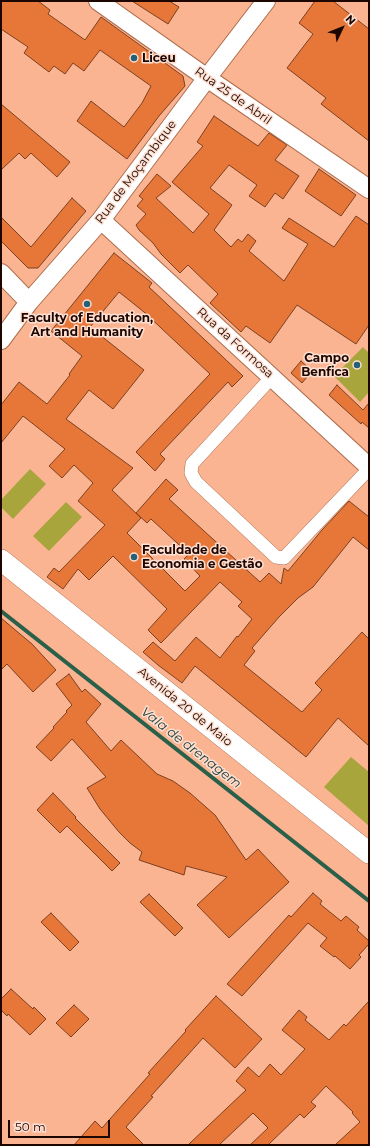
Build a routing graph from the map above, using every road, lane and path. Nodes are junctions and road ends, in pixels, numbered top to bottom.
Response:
1 (98, 1) edge
2 (266, 1) edge
3 (207, 78) junction
4 (369, 189) edge
5 (101, 220) junction
6 (1, 273) edge
7 (29, 302) junction
8 (1, 340) edge
9 (272, 377) junction
10 (369, 468) edge
11 (1, 560) edge
12 (369, 853) edge

1 - 3 street, Rua 25 de Abril
2 - 3 street, Rua de Moçambique
3 - 4 street, Rua 25 de Abril
3 - 5 street, Rua de Moçambique
5 - 7 street, Rua de Moçambique
5 - 9 street, Rua da Formosa
6 - 7 street
7 - 8 street, Rua de Moçambique
9 - 10 street, Rua da Formosa
9 - 10 street
11 - 12 main road, Avenida 20 de Maio

